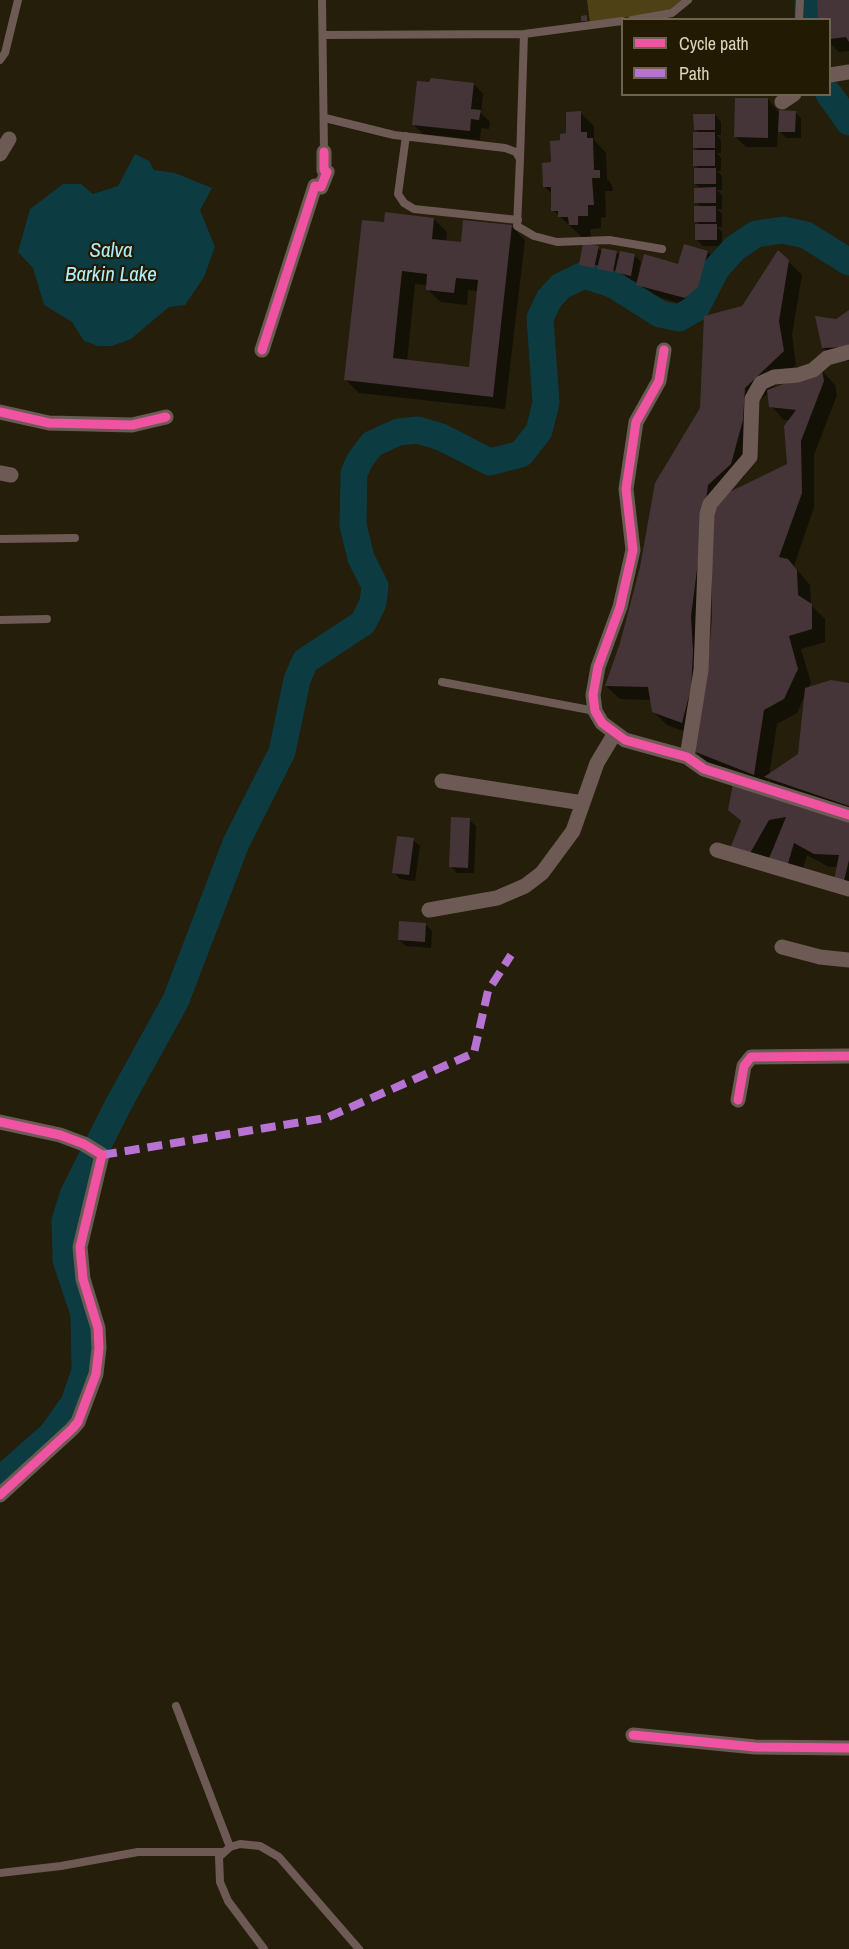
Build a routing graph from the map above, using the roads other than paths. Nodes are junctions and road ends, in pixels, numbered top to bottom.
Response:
1 (18, 0) edge
2 (322, 0) edge
3 (688, 0) edge
4 (800, 0) edge
5 (643, 18) edge
6 (799, 18) edge
7 (621, 21) edge
8 (524, 34) junction
9 (323, 35) junction
10 (0, 60) edge
11 (849, 72) edge
12 (831, 74) edge
13 (325, 118) junction
14 (406, 136) junction
15 (9, 139) dead end
16 (324, 152) joint
17 (0, 154) edge
18 (520, 159) junction
19 (518, 220) junction
20 (662, 249) dead end
21 (262, 350) dead end
22 (664, 350) dead end
23 (849, 352) edge
24 (0, 412) edge
25 (166, 417) dead end
26 (75, 538) dead end
27 (0, 539) edge
28 (47, 619) dead end
29 (0, 620) edge
30 (442, 682) dead end
31 (595, 711) junction
32 (615, 732) junction
33 (687, 757) junction
34 (442, 781) dead end
35 (583, 803) junction
36 (849, 815) edge
37 (717, 850) dead end
38 (848, 887) edge
39 (429, 910) dead end
40 (782, 947) dead end
41 (849, 960) edge
42 (849, 1056) edge
43 (738, 1100) dead end
44 (0, 1122) edge
45 (0, 1495) edge
46 (176, 1706) dead end
47 (633, 1735) dead end
48 (849, 1748) edge
49 (226, 1850) junction
50 (0, 1873) edge
51 (264, 1949) edge
52 (359, 1949) edge

1 - 10 lane
2 - 9 lane
3 - 5 lane
4 - 6 lane
7 - 8 lane
8 - 9 lane
8 - 18 lane
9 - 13 lane
11 - 12 street
13 - 14 lane
13 - 16 lane
14 - 18 lane
14 - 19 lane
15 - 17 street
16 - 21 street
18 - 19 lane
19 - 20 lane
22 - 31 street
23 - 33 street
24 - 25 street
26 - 27 lane
28 - 29 lane
30 - 31 lane
31 - 32 street
32 - 33 street
32 - 35 street
33 - 36 street
34 - 35 street
35 - 39 street
37 - 38 street
40 - 41 street
42 - 43 street
44 - 45 street
46 - 49 lane
47 - 48 street
49 - 50 lane
49 - 51 lane
49 - 52 lane

